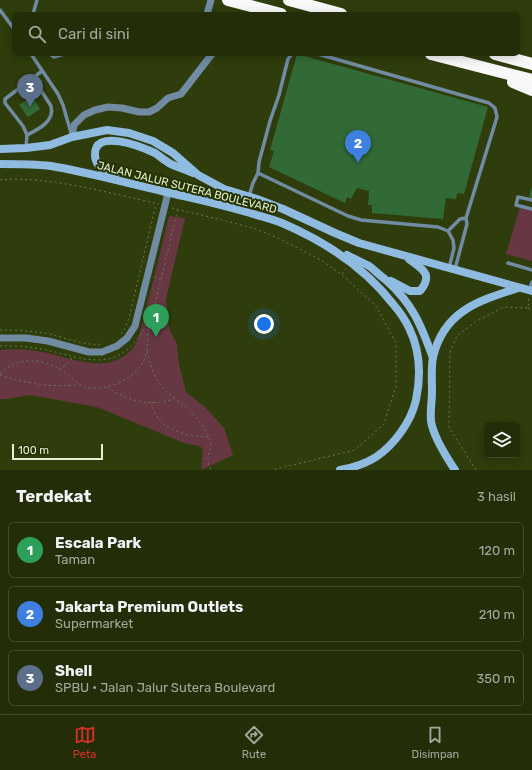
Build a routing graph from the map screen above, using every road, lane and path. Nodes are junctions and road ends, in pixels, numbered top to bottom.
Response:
1 (37, 0) edge
2 (211, 0) edge
3 (228, 0) edge
4 (289, 0) edge
5 (0, 10) edge
6 (34, 12) edge
7 (208, 12) edge
8 (273, 12) edge
9 (334, 12) edge
10 (12, 26) edge
11 (520, 54) edge
12 (32, 56) edge
13 (210, 56) edge
14 (290, 56) edge
15 (325, 56) edge
16 (438, 56) edge
17 (502, 56) edge
18 (532, 56) edge
19 (532, 64) edge
20 (476, 66) junction
21 (42, 71) junction
22 (33, 78) junction
23 (532, 80) edge
24 (532, 90) edge
25 (27, 135) junction
26 (72, 137) junction
27 (26, 148) junction
28 (0, 149) edge
29 (0, 164) edge
30 (258, 173) junction
31 (198, 175) junction
32 (0, 180) edge
33 (120, 181) junction
34 (168, 193) junction
35 (248, 197) junction
36 (532, 200) edge
37 (156, 204) junction
38 (165, 206) junction
39 (178, 209) junction
40 (532, 209) edge
41 (466, 218) junction
42 (448, 231) junction
43 (327, 246) junction
44 (391, 252) junction
45 (508, 263) dead end
46 (370, 267) junction
47 (452, 269) junction
48 (532, 270) edge
49 (519, 288) junction
50 (531, 288) edge
51 (528, 308) junction
52 (532, 309) edge
53 (153, 312) junction
54 (0, 330) edge
55 (118, 337) dead end
56 (0, 338) edge
57 (107, 343) dead end
58 (0, 346) edge
59 (147, 350) junction
60 (72, 356) junction
61 (433, 358) junction
62 (59, 369) junction
63 (0, 375) edge
64 (79, 384) junction
65 (107, 387) junction
66 (174, 399) junction
67 (152, 402) junction
68 (209, 437) junction
69 (210, 470) edge
70 (272, 470) edge
71 (340, 470) edge
72 (455, 470) edge
73 (476, 470) edge

1 - 6 lane
2 - 7 street
3 - 8 highway
4 - 9 highway
5 - 10 lane
11 - 18 highway
12 - 21 lane
13 - 26 street
14 - 30 lane
15 - 41 lane
16 - 20 highway
17 - 19 highway
20 - 23 highway
20 - 24 highway
21 - 22 lane
21 - 26 lane
22 - 25 lane
22 - 25 lane
25 - 27 lane
26 - 27 main road, JALAN JALUR SUTERA BOULEVARD
26 - 31 main road, JALAN JALUR SUTERA BOULEVARD
27 - 28 main road, JALAN JALUR SUTERA BOULEVARD
29 - 33 main road, JALAN JALUR SUTERA BOULEVARD
30 - 35 lane
30 - 42 lane
31 - 33 main road
31 - 35 main road, JALAN JALUR SUTERA BOULEVARD
32 - 37 path
33 - 34 main road, JALAN JALUR SUTERA BOULEVARD
34 - 38 street
34 - 43 main road, JALAN JALUR SUTERA BOULEVARD
35 - 44 main road, JALAN JALUR SUTERA BOULEVARD
36 - 40 lane
37 - 38 path
37 - 55 path
38 - 39 path
38 - 56 street
39 - 53 path
39 - 70 path
41 - 42 lane
41 - 47 lane
42 - 47 lane
43 - 46 main road
43 - 71 main road, JALAN JALUR SUTERA BOULEVARD
44 - 46 main road
44 - 47 main road, JALAN JALUR SUTERA BOULEVARD
45 - 48 lane
46 - 61 main road
47 - 49 main road, JALAN JALUR SUTERA BOULEVARD
49 - 50 main road, JALAN JALUR SUTERA BOULEVARD
49 - 61 main road
50 - 51 path
51 - 52 path
51 - 73 path
53 - 59 path
53 - 60 path
54 - 57 path
58 - 60 path
59 - 65 path
59 - 66 path
60 - 62 path
61 - 72 main road
62 - 63 path
62 - 64 path
63 - 64 path
64 - 65 path
65 - 67 path
66 - 67 path
66 - 68 path
67 - 68 path
68 - 69 path

